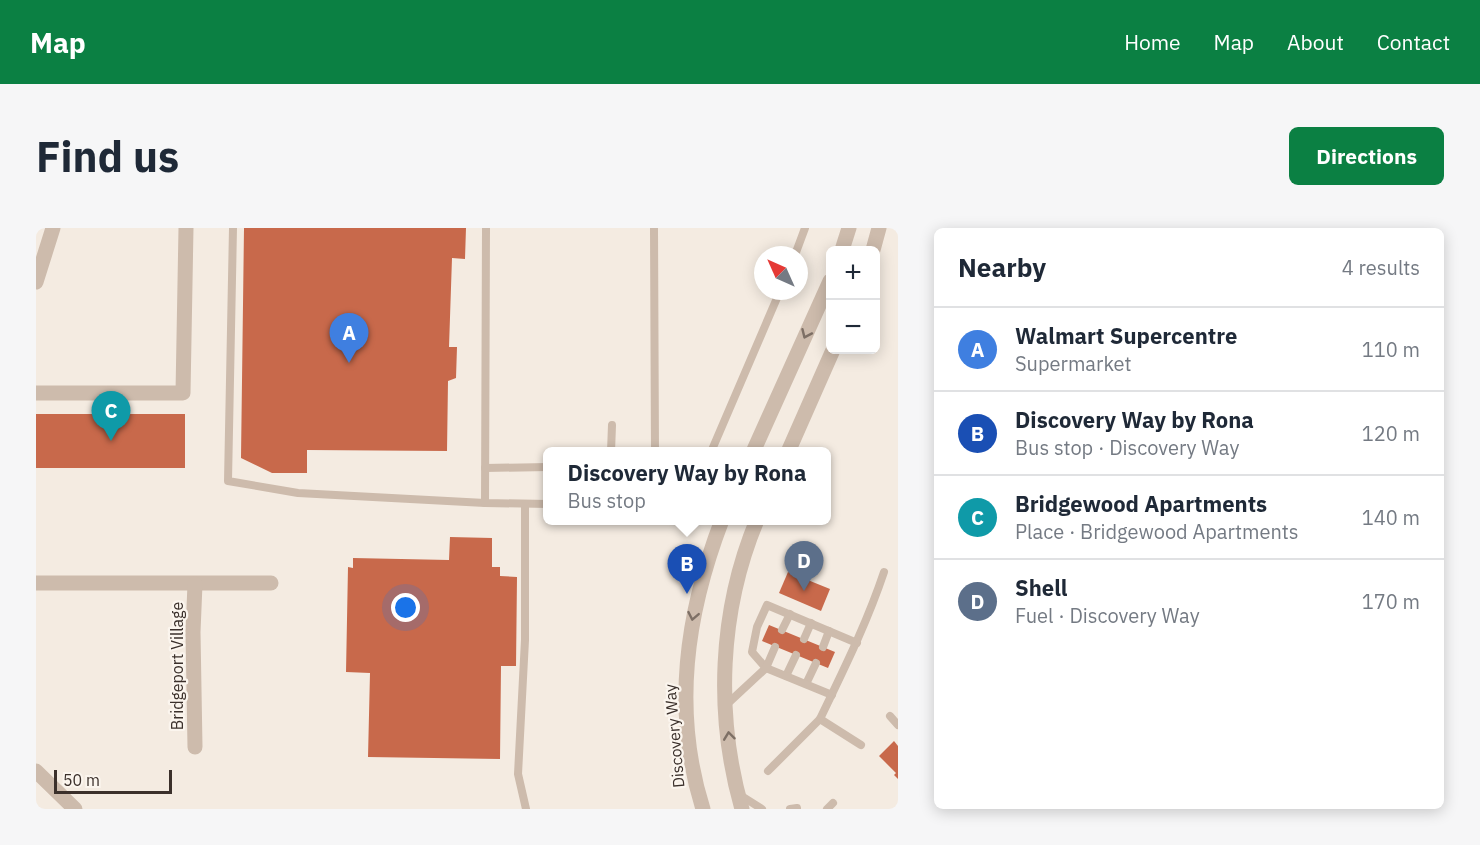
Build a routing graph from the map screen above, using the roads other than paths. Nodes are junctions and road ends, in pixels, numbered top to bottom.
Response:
1 (53, 228) edge
2 (186, 228) edge
3 (233, 228) edge
4 (486, 228) edge
5 (654, 228) edge
6 (805, 228) edge
7 (849, 228) edge
8 (879, 228) edge
9 (798, 246) edge
10 (843, 246) edge
11 (874, 246) edge
12 (36, 282) edge
13 (826, 292) edge
14 (776, 300) edge
15 (831, 354) edge
16 (36, 393) edge
17 (612, 425) dead end
18 (611, 447) edge
19 (655, 447) edge
20 (713, 447) edge
21 (755, 447) edge
22 (790, 447) edge
23 (485, 468) junction
24 (543, 468) edge
25 (485, 503) junction
26 (525, 504) junction
27 (543, 504) edge
28 (720, 525) edge
29 (756, 525) edge
30 (884, 572) dead end
31 (271, 583) dead end
32 (36, 584) edge
33 (195, 584) junction
34 (790, 614) junction
35 (811, 623) junction
36 (782, 630) dead end
37 (829, 631) junction
38 (804, 639) dead end
39 (857, 643) junction
40 (775, 646) dead end
41 (823, 647) dead end
42 (796, 655) dead end
43 (816, 663) dead end
44 (766, 668) junction
45 (786, 676) junction
46 (806, 684) junction
47 (832, 695) junction
48 (725, 706) junction
49 (890, 716) dead end
50 (820, 719) junction
51 (898, 725) edge
52 (861, 745) dead end
53 (195, 747) dead end
54 (36, 771) edge
55 (768, 771) dead end
56 (738, 794) junction
57 (75, 809) edge
58 (526, 809) edge
59 (703, 809) edge
60 (742, 809) edge
61 (762, 809) edge
62 (790, 809) edge
63 (796, 809) edge

1 - 12 street
2 - 16 street
3 - 25 lane
4 - 23 lane
5 - 19 lane
6 - 9 lane
7 - 10 street
8 - 11 street
13 -> 21 street
14 - 20 lane
15 - 22 street
17 - 18 lane
23 - 24 lane
23 - 25 lane
25 - 26 lane
26 - 27 lane
26 - 58 lane
28 -> 59 street, Discovery Way
29 - 48 street
30 - 39 lane
31 - 33 street, Bridgeport Village
32 - 33 street, Bridgeport Village
33 - 53 street, Bridgeport Village
34 - 35 lane
34 - 36 lane
34 - 44 lane
35 - 37 lane
35 - 38 lane
37 - 39 lane
37 - 41 lane
39 - 47 lane
40 - 44 lane
42 - 45 lane
43 - 46 lane
44 - 45 lane
44 - 48 lane
45 - 46 lane
46 - 47 lane
47 - 50 lane
56 -> 48 street
49 - 51 lane
50 - 52 lane
50 - 55 lane
54 - 57 street
56 - 60 street
56 - 61 lane
62 - 63 lane

